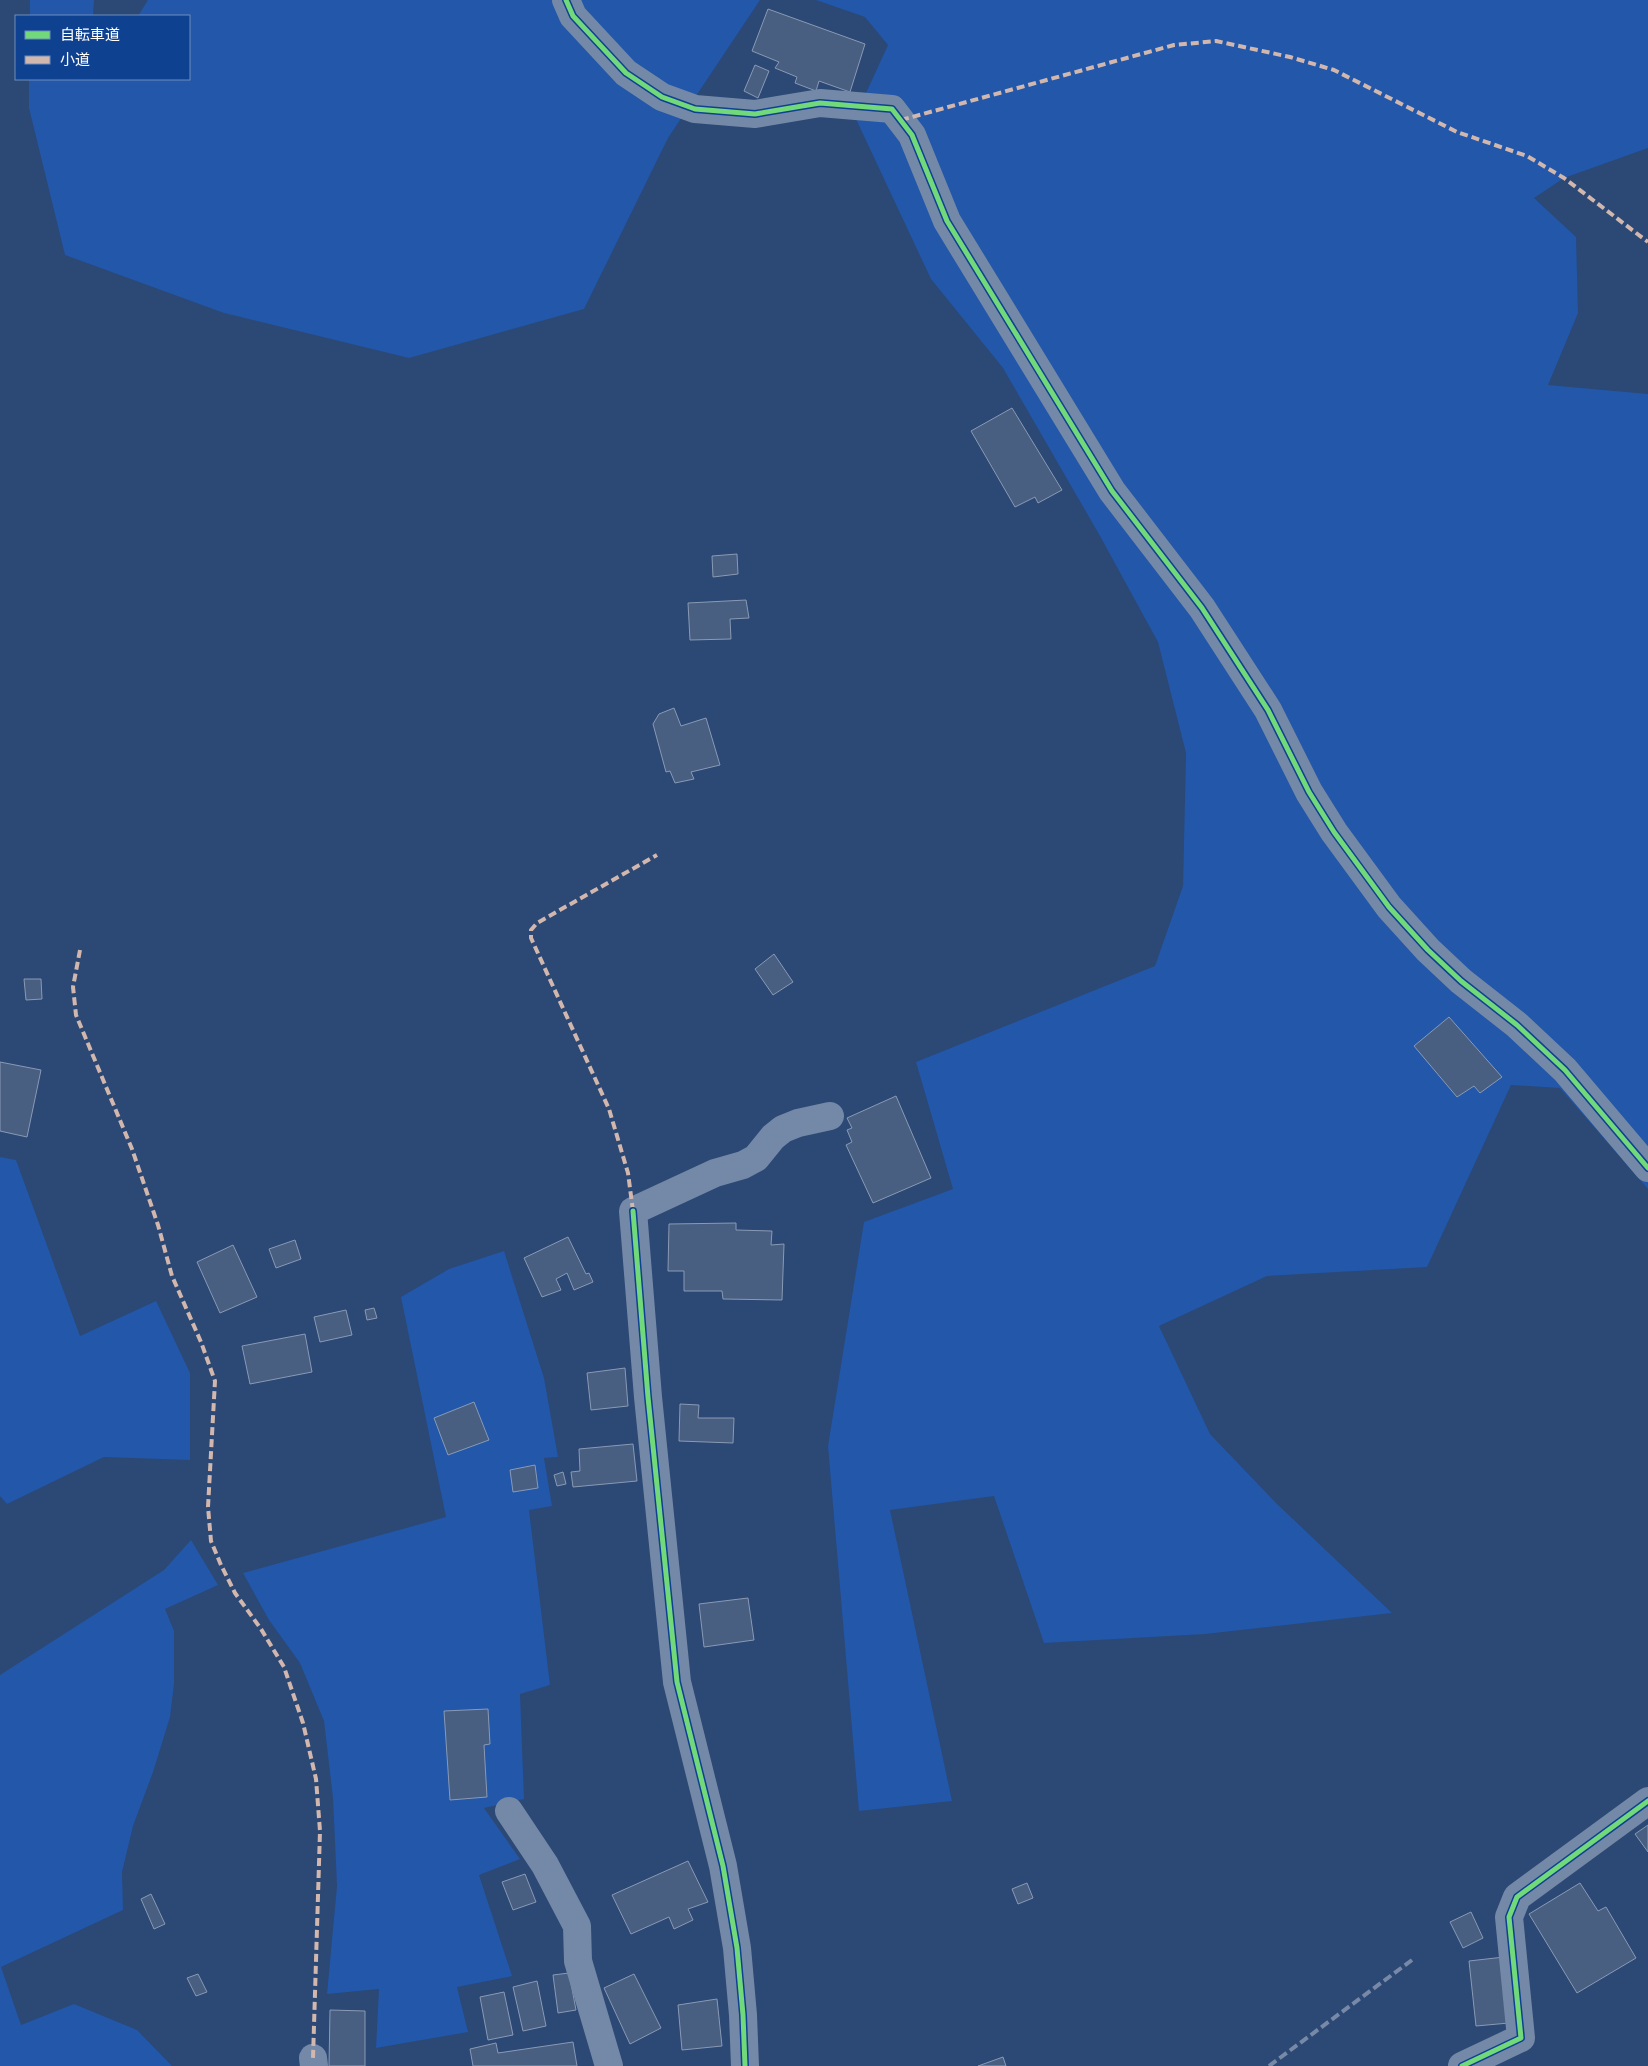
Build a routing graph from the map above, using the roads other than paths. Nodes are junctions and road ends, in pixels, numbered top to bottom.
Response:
1 (566, 0) edge
2 (830, 1116) dead end
3 (1648, 1168) edge
4 (1648, 1801) edge
5 (509, 1811) dead end
6 (609, 2066) edge
7 (745, 2066) edge
8 (1462, 2066) edge

1 - 3 street
2 - 7 street
4 - 8 street
5 - 6 street

